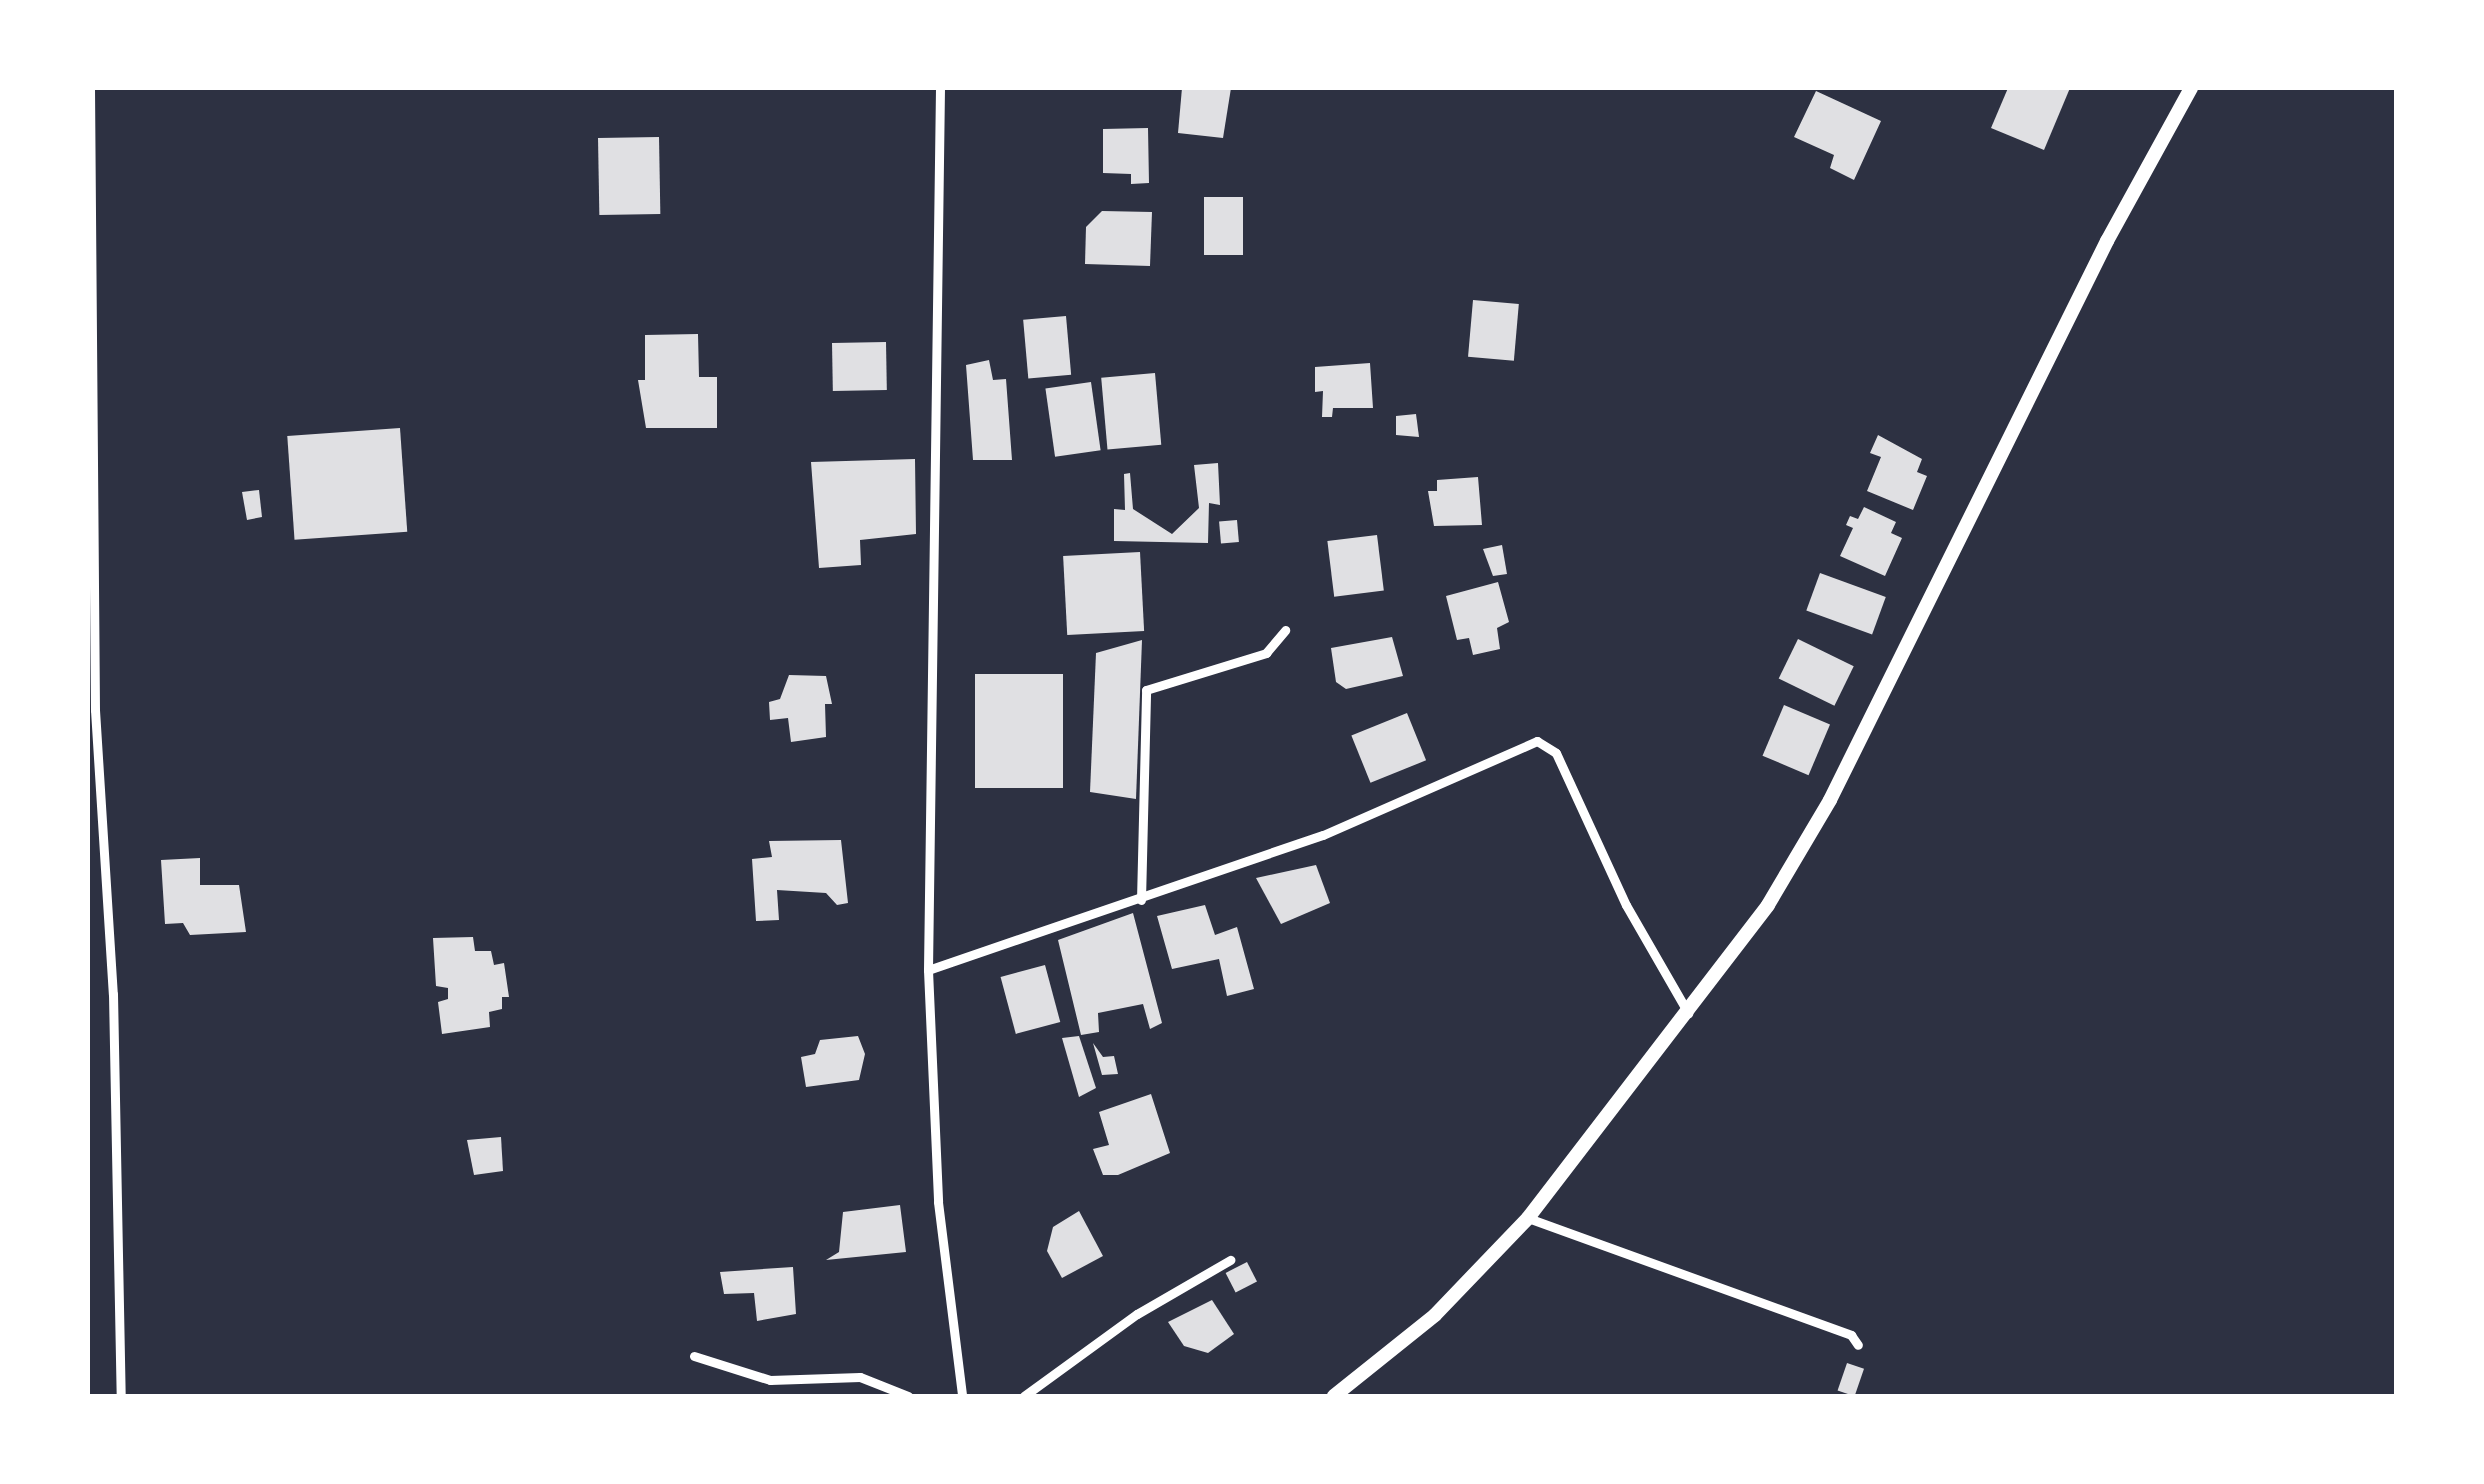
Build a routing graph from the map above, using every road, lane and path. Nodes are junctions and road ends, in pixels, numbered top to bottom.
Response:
1 (90, 88) edge
2 (940, 88) edge
3 (2191, 88) edge
4 (90, 229) edge
5 (92, 409) edge
6 (1285, 630) dead end
7 (1141, 900) junction
8 (928, 970) junction
9 (1689, 1016) junction
10 (1528, 1218) junction
11 (1230, 1260) dead end
12 (1858, 1346) dead end
13 (694, 1356) dead end
14 (121, 1396) edge
15 (908, 1396) edge
16 (962, 1396) edge
17 (1024, 1396) edge
18 (1334, 1396) edge

1 - 4 street
2 - 8 street
3 - 9 main road
4 - 5 street
5 - 14 street
6 - 7 street
7 - 8 street
7 - 9 street
8 - 16 street
9 - 10 main road
10 - 12 street
10 - 18 main road
11 - 17 street
13 - 15 street

